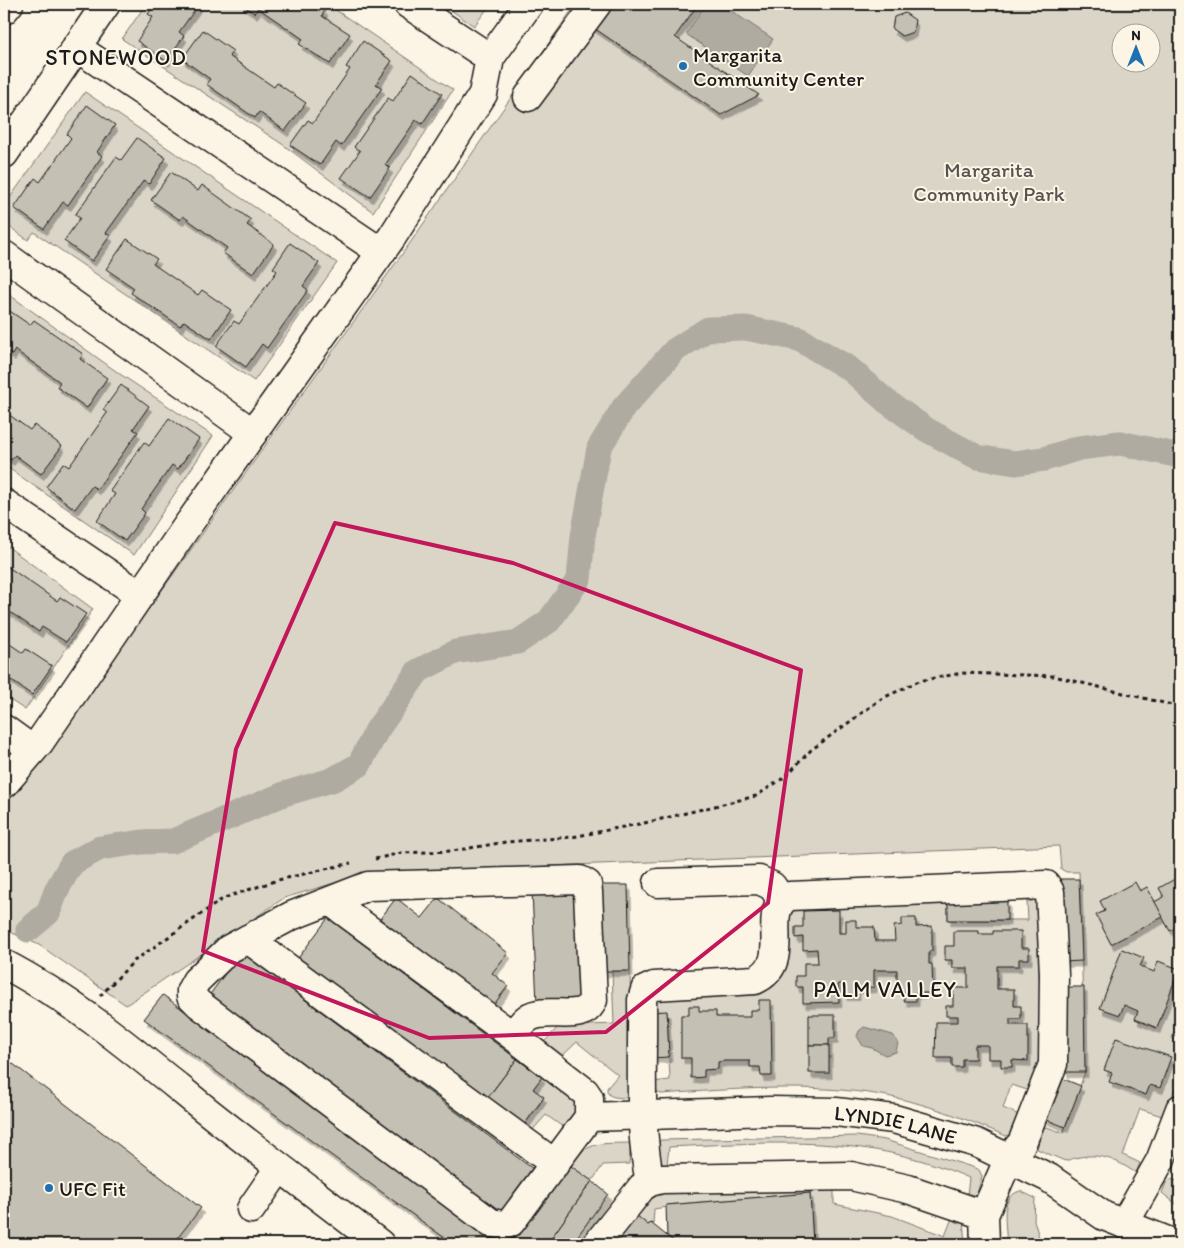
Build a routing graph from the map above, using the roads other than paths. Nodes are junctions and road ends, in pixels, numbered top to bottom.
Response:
1 (9, 4) edge
2 (106, 4) edge
3 (408, 4) edge
4 (529, 4) edge
5 (597, 4) edge
6 (4, 10) edge
7 (76, 47) junction
8 (490, 58) junction
9 (528, 97) dead end
10 (4, 154) edge
11 (381, 252) junction
12 (4, 255) edge
13 (253, 433) junction
14 (4, 503) edge
15 (140, 595) junction
16 (4, 729) edge
17 (33, 750) junction
18 (4, 784) edge
19 (658, 883) dead end
20 (781, 899) junction
21 (330, 901) junction
22 (248, 939) junction
23 (4, 964) edge
24 (513, 1036) junction
25 (1180, 1109) edge
26 (643, 1115) junction
27 (589, 1118) junction
28 (1009, 1158) junction
29 (555, 1164) junction
30 (279, 1168) junction
31 (650, 1182) junction
32 (251, 1209) dead end
33 (984, 1215) junction
34 (1114, 1220) junction
35 (380, 1244) edge
36 (597, 1244) edge
37 (985, 1244) edge
38 (1175, 1244) edge

1 - 6 street
2 - 7 street
3 - 8 street
4 - 8 street
5 - 9 street
7 - 10 street
7 - 11 street
8 - 11 street
11 - 13 street
12 - 13 street
13 - 15 street
14 - 15 street
15 - 17 street
16 - 17 street
17 - 18 street
19 - 20 street
20 - 26 street
20 - 28 street
21 - 22 street
21 - 24 street
21 - 24 street
22 - 29 street
22 - 29 street
23 - 30 street
24 - 27 street
25 - 34 street
26 - 27 street, LYNDIE LANE
26 - 28 street, LYNDIE LANE
26 - 31 street
27 - 29 street
28 - 33 street
28 - 34 street, LYNDIE LANE
30 - 32 street
30 - 35 street
31 - 33 street
31 - 36 street
33 - 37 street
34 - 38 street, LYNDIE LANE

